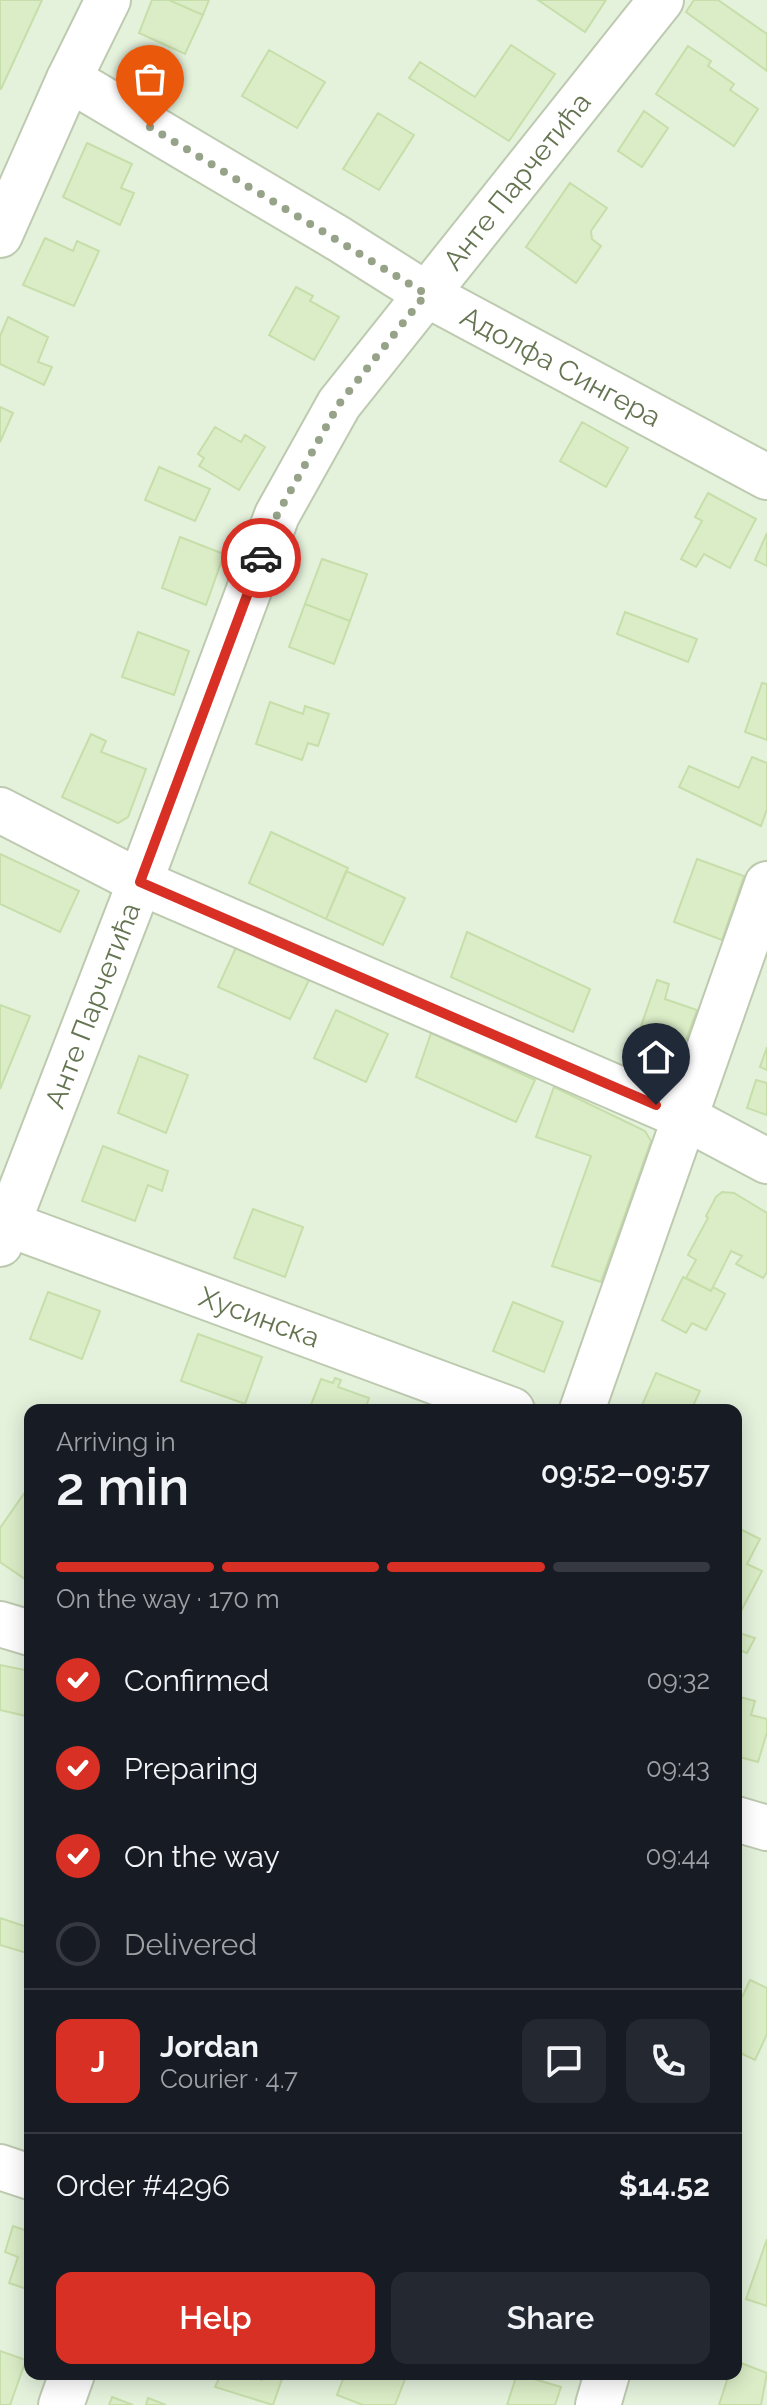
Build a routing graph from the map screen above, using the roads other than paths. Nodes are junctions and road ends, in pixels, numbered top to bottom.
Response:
1 (108, 0) edge
2 (661, 0) edge
3 (69, 79) junction
4 (0, 235) edge
5 (426, 294) junction
6 (767, 477) edge
7 (0, 810) edge
8 (140, 882) junction
9 (767, 884) edge
10 (684, 1117) junction
11 (767, 1161) edge
12 (4, 1234) edge
13 (495, 1404) edge
14 (584, 1404) edge
15 (0, 1624) edge
16 (24, 1631) edge
17 (742, 1821) edge
18 (767, 1828) edge
19 (0, 2167) edge
20 (24, 2175) edge
21 (70, 2380) edge
22 (605, 2380) edge
23 (61, 2405) edge
24 (598, 2405) edge

1 - 3 street
2 - 5 street, Анте Парчетића
3 - 4 street
3 - 5 street, Адолфа Сингера
5 - 6 street, Адолфа Сингера
5 - 8 street, Анте Парчетића
7 - 8 street
8 - 10 street
8 - 12 street, Анте Парчетића
9 - 10 street
10 - 11 street
10 - 14 street
12 - 13 street, Хусинска
15 - 16 street
17 - 18 street
19 - 20 street
21 - 23 street
22 - 24 street

